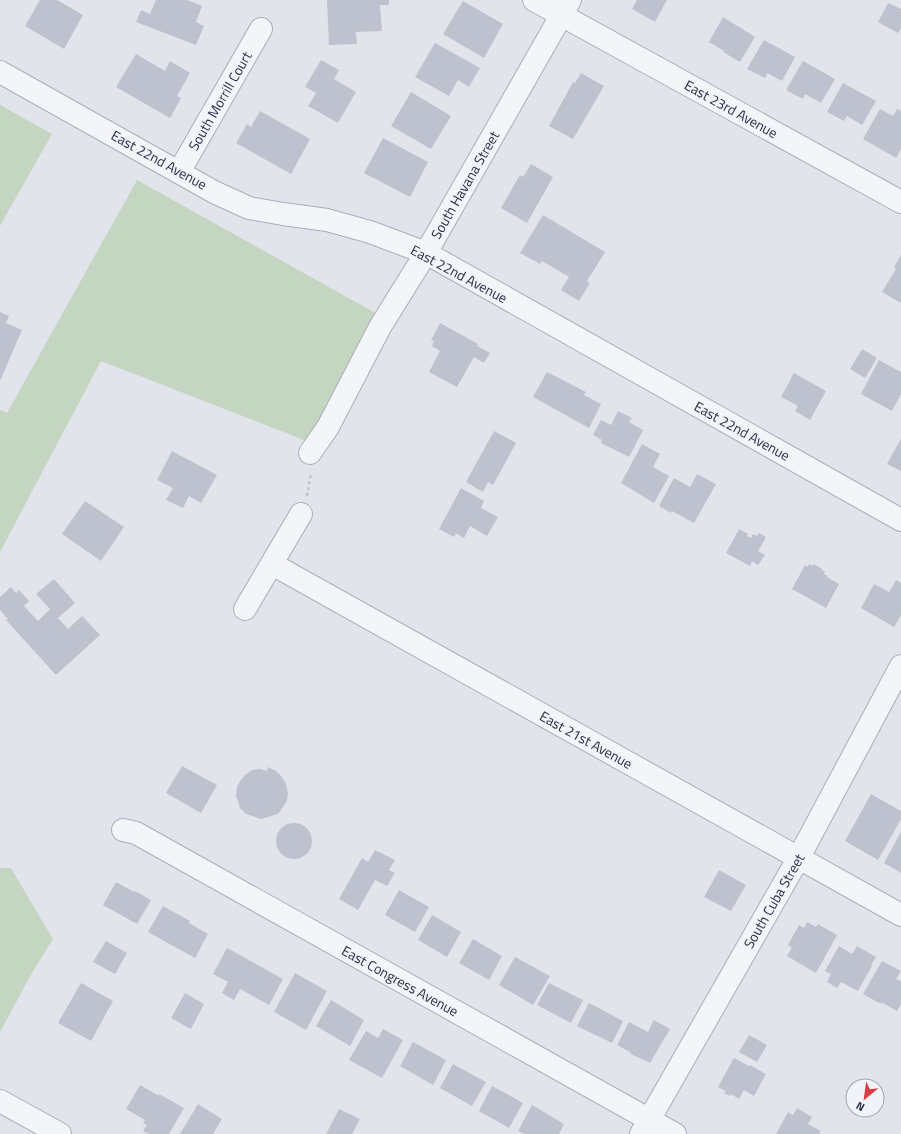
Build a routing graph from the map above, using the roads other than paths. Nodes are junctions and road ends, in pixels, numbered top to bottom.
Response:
1 (534, 0) edge
2 (565, 8) edge
3 (261, 29) dead end
4 (0, 72) edge
5 (179, 172) junction
6 (901, 202) edge
7 (426, 253) junction
8 (310, 453) road end
9 (301, 514) road end
10 (901, 520) edge
11 (272, 564) junction
12 (245, 609) dead end
13 (901, 666) edge
14 (123, 830) dead end
15 (798, 859) junction
16 (901, 915) edge
17 (0, 1101) edge
18 (645, 1127) edge
19 (60, 1134) edge
20 (675, 1134) edge

1 - 2 street, East 23rd Avenue
2 - 6 street, East 23rd Avenue
2 - 7 street, South Havana Street
3 - 5 street, South Morrill Court
4 - 5 street, East 22nd Avenue
5 - 7 street, East 22nd Avenue
7 - 8 street, South Havana Street
7 - 10 street, East 22nd Avenue
9 - 11 street
11 - 12 street
11 - 15 street, East 21st Avenue
13 - 15 street, South Cuba Street
14 - 18 street, East Congress Avenue
15 - 16 street, East 21st Avenue
15 - 18 street, South Cuba Street
17 - 19 street
18 - 20 street, East Congress Avenue

